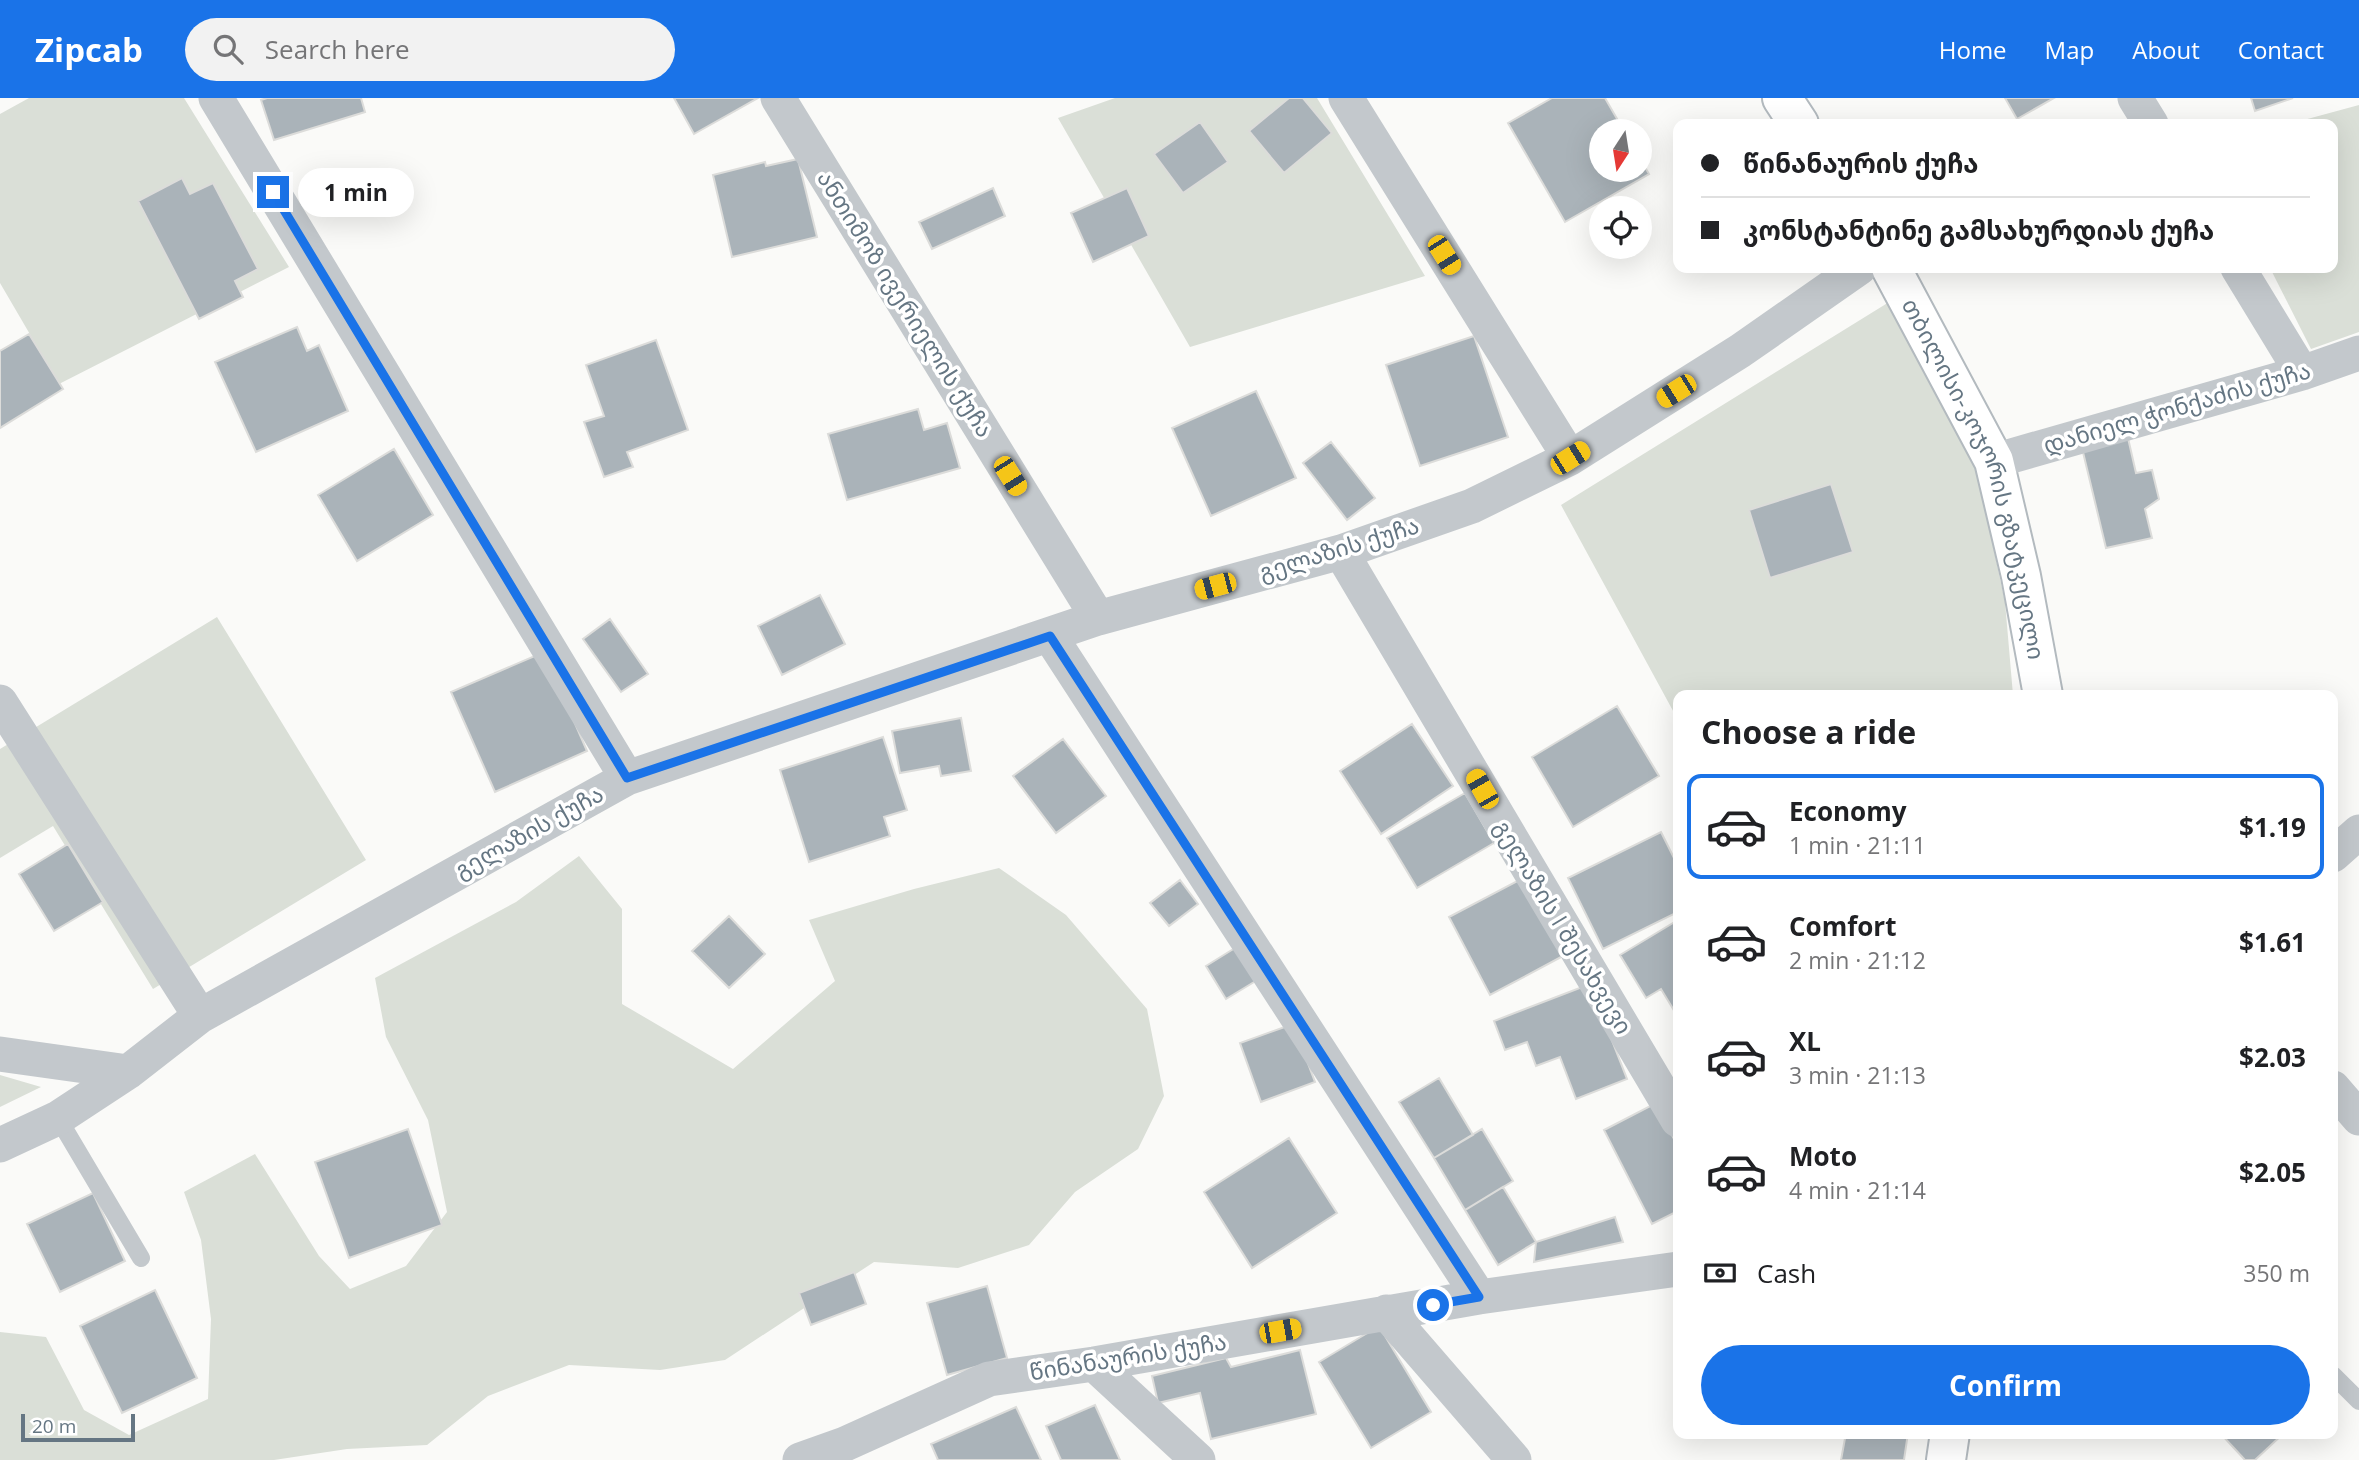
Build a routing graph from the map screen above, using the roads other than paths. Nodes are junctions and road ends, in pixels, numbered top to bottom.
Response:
1 (216, 98) edge
2 (778, 98) edge
3 (1346, 98) edge
4 (1782, 98) edge
5 (2135, 98) edge
6 (1796, 119) edge
7 (2148, 119) edge
8 (1852, 273) edge
9 (1894, 273) edge
10 (2241, 273) edge
11 (2359, 353) edge
12 (2302, 373) junction
13 (1570, 458) junction
14 (1994, 461) junction
15 (1341, 552) junction
16 (1098, 618) junction
17 (1050, 636) junction
18 (2042, 690) edge
19 (0, 702) edge
20 (627, 778) junction
21 (2359, 832) edge
22 (2338, 851) edge
23 (200, 1016) junction
24 (0, 1054) edge
25 (128, 1072) junction
26 (2338, 1094) edge
27 (1673, 1112) edge
28 (58, 1118) junction
29 (2359, 1118) edge
30 (0, 1145) edge
31 (141, 1258) dead end
32 (1673, 1270) edge
33 (1479, 1297) junction
34 (1386, 1312) junction
35 (1094, 1364) junction
36 (2338, 1380) edge
37 (2359, 1401) edge
38 (1949, 1439) edge
39 (848, 1452) edge
40 (800, 1460) edge
41 (1198, 1460) edge
42 (1514, 1460) edge
43 (1946, 1460) edge

1 - 20 street
2 - 16 street, ანთიმოზ ივერიელის ქუჩა
3 - 13 street
4 - 6 main road
5 - 7 street
8 - 13 street, გელაზის ქუჩა
9 - 14 main road, თბილისი-კოჯორის გზატკეცილი
10 - 12 street
11 - 12 street, დანიელ ჭონქაძის ქუჩა
12 - 14 street, დანიელ ჭონქაძის ქუჩა
13 - 15 street, გელაზის ქუჩა
14 - 18 main road, თბილისი-კოჯორის გზატკეცილი
15 - 16 street, გელაზის ქუჩა
15 - 27 street, გელაზის I შესახვევი
16 - 17 street, გელაზის ქუჩა
17 - 20 street, გელაზის ქუჩა
17 - 33 street
19 - 23 street
20 - 23 street, გელაზის ქუჩა
21 - 22 street
23 - 25 street, გელაზის ქუჩა
24 - 25 street
25 - 28 street, გელაზის ქუჩა
26 - 29 street
28 - 30 street, გელაზის ქუჩა
28 - 31 lane
32 - 33 street, წინანაურის ქუჩა
33 - 34 street, წინანაურის ქუჩა
34 - 35 street, წინანაურის ქუჩა
34 - 42 street
35 - 39 street, წინანაურის ქუჩა
35 - 41 street
36 - 37 lane
38 - 43 main road
39 - 40 street, წინანაურის ქუჩა

